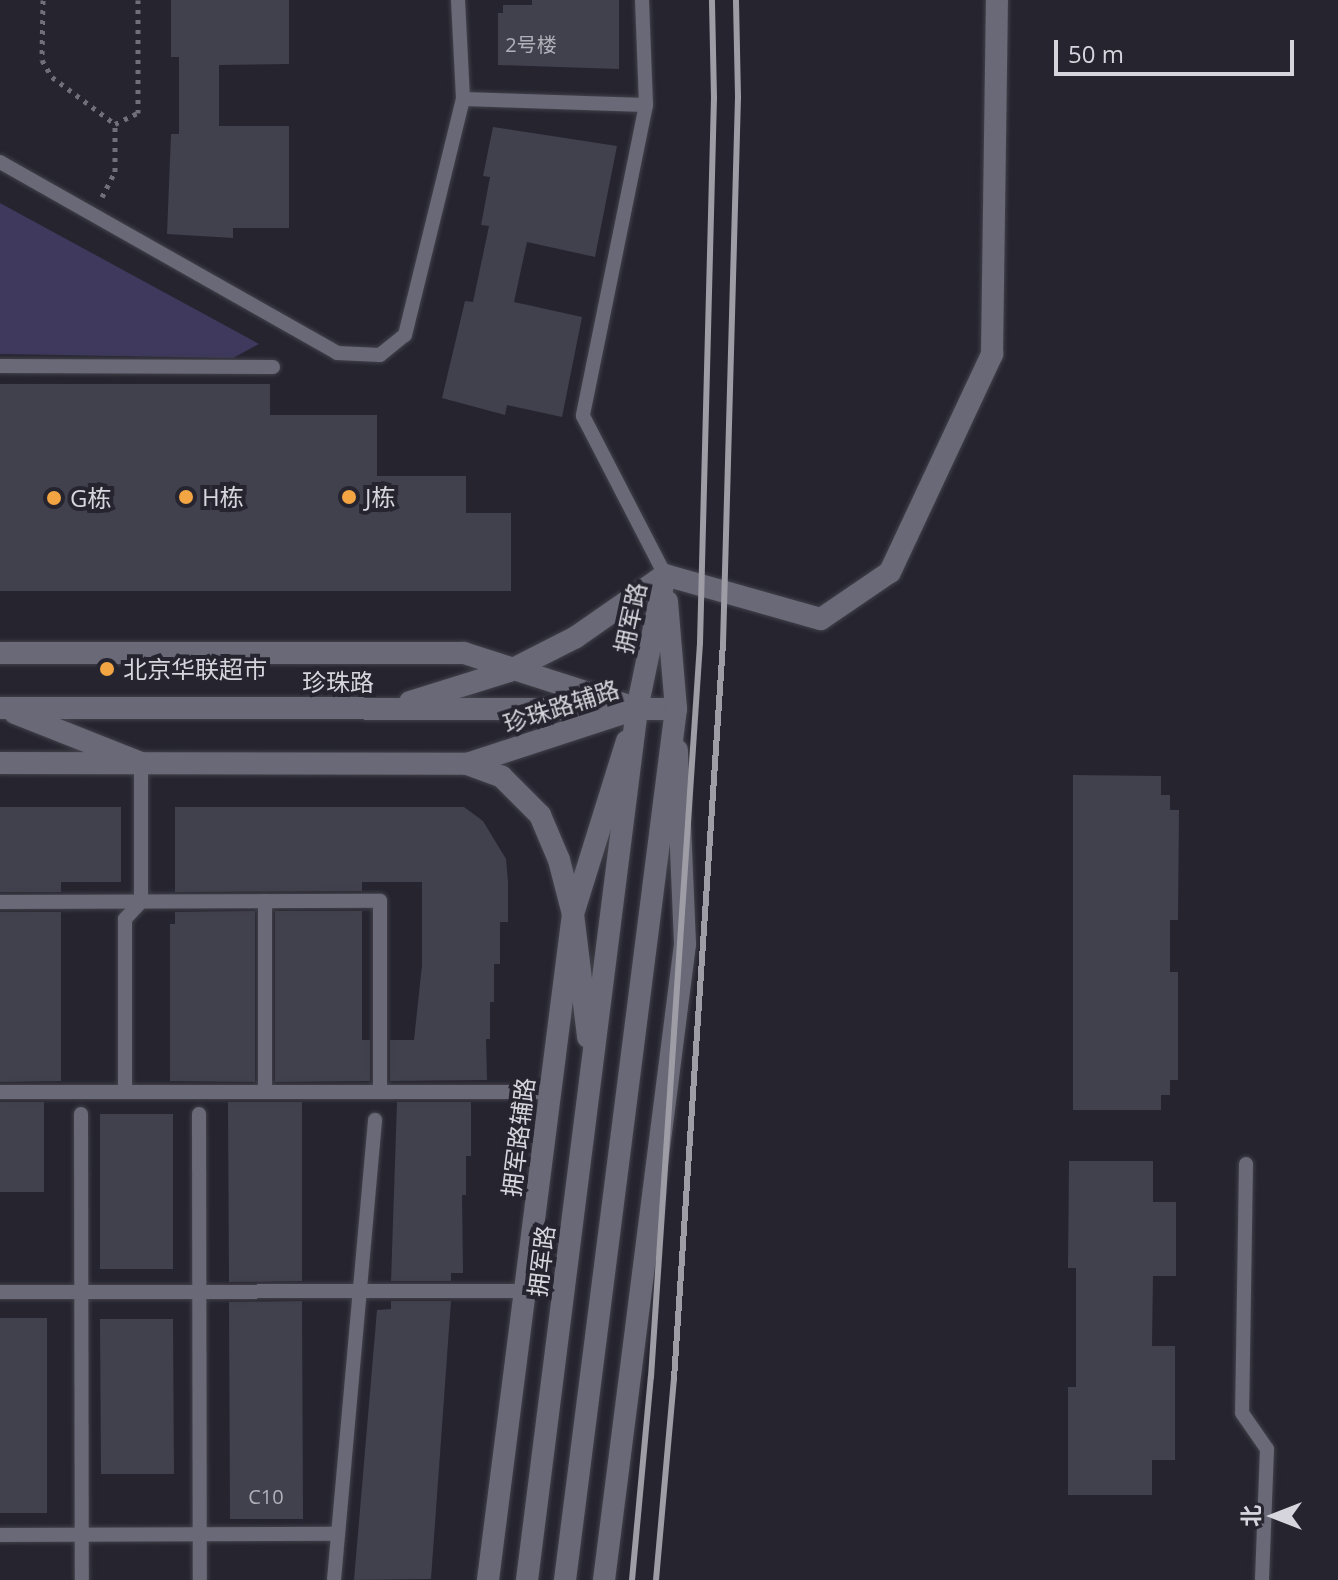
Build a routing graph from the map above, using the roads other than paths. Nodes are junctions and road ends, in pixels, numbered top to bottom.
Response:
1 (458, 0) edge
2 (642, 0) edge
3 (997, 0) edge
4 (463, 99) junction
5 (646, 105) junction
6 (0, 162) edge
7 (0, 366) edge
8 (273, 367) dead end
9 (665, 575) junction
10 (0, 653) edge
11 (509, 671) junction
12 (1, 708) edge
13 (389, 708) junction
14 (637, 709) junction
15 (676, 709) junction
16 (0, 763) edge
17 (141, 763) junction
18 (467, 764) junction
19 (265, 901) junction
20 (0, 902) edge
21 (141, 902) junction
22 (573, 914) junction
23 (592, 1069) junction
24 (0, 1092) edge
25 (125, 1092) junction
26 (265, 1092) junction
27 (380, 1092) junction
28 (550, 1092) junction
29 (81, 1114) dead end
30 (199, 1114) dead end
31 (375, 1120) dead end
32 (1246, 1164) dead end
33 (81, 1291) junction
34 (199, 1291) junction
35 (360, 1291) junction
36 (525, 1291) junction
37 (0, 1292) edge
38 (200, 1534) junction
39 (338, 1534) junction
40 (0, 1535) edge
41 (82, 1535) junction
42 (82, 1580) edge
43 (200, 1580) edge
44 (334, 1580) edge
45 (488, 1580) edge
46 (527, 1580) edge
47 (565, 1580) edge
48 (604, 1580) edge
49 (1262, 1580) edge

1 - 4 lane
2 - 5 lane
3 - 9 street
4 - 5 lane
4 - 6 lane
5 - 9 lane
7 - 8 lane
9 - 11 street
9 - 14 street, 拥军路
9 - 15 street, 拥军路
10 - 11 street, 珍珠路辅路
11 - 13 street
11 - 14 street, 珍珠路辅路
12 - 13 street, 珍珠路
12 - 17 street
13 - 14 street, 珍珠路
14 - 15 street, 珍珠路
14 - 18 street, 珍珠路辅路
14 - 22 street, 拥军路辅路
14 - 23 street, 拥军路
15 - 47 street, 拥军路
15 - 48 street
16 - 17 street, 珍珠路辅路
17 - 18 street, 珍珠路辅路
17 - 21 lane
18 - 22 street
19 - 21 lane
19 - 26 lane
19 - 27 lane
20 - 21 lane
21 - 25 lane
22 - 23 street
22 - 28 street, 拥军路辅路
23 - 46 street, 拥军路
24 - 25 lane
25 - 26 lane
26 - 27 lane
27 - 28 lane
28 - 36 street, 拥军路辅路
29 - 33 lane
30 - 34 lane
31 - 35 lane
32 - 49 lane
33 - 34 lane
33 - 37 lane
33 - 41 lane
34 - 35 lane
34 - 38 lane
35 - 36 lane
35 - 39 lane
36 - 45 street, 拥军路辅路
38 - 39 lane
38 - 41 lane
38 - 43 lane
39 - 44 lane
40 - 41 lane
41 - 42 lane

